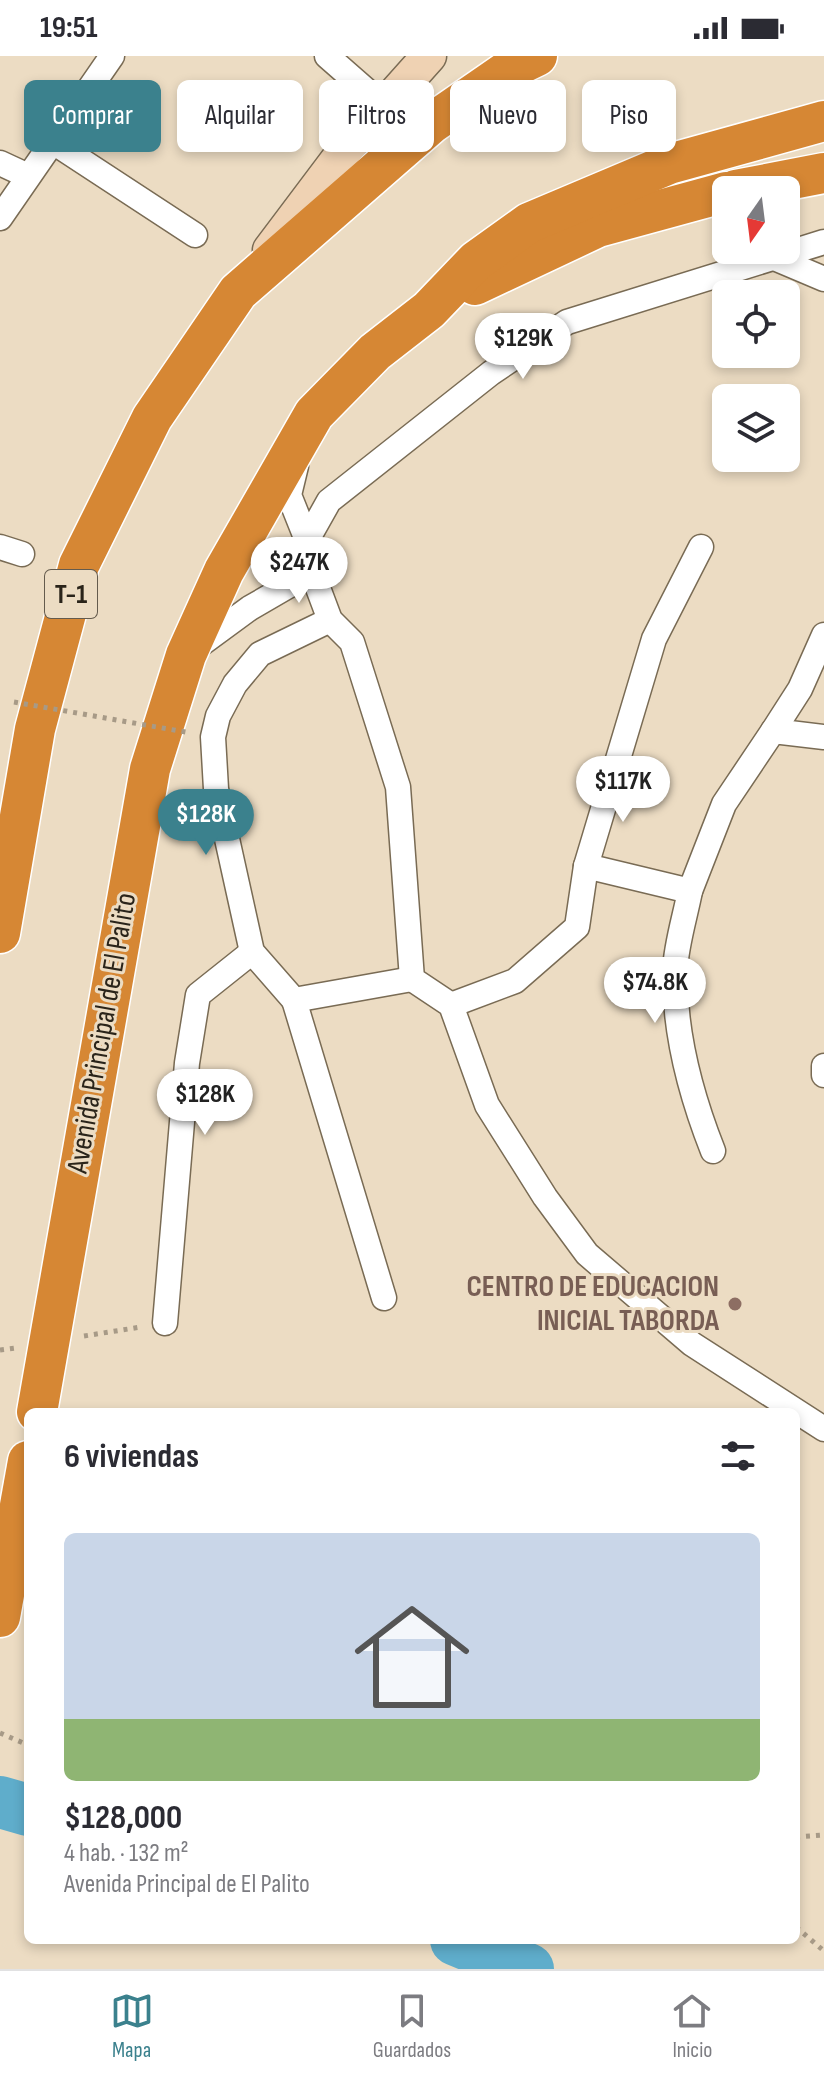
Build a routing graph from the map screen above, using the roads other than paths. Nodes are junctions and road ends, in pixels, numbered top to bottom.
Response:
1 (112, 56) edge
2 (327, 56) edge
3 (429, 56) edge
4 (537, 56) edge
5 (96, 80) edge
6 (354, 80) edge
7 (407, 80) edge
8 (824, 121) edge
9 (46, 152) edge
10 (68, 152) edge
11 (344, 152) edge
12 (0, 163) edge
13 (824, 173) edge
14 (28, 176) junction
15 (800, 178) edge
16 (712, 196) edge
17 (0, 218) edge
18 (195, 235) dead end
19 (824, 242) edge
20 (800, 249) edge
21 (750, 264) edge
22 (789, 264) edge
23 (824, 279) edge
24 (238, 292) junction
25 (429, 310) junction
26 (303, 434) junction
27 (307, 540) junction
28 (701, 547) dead end
29 (312, 572) junction
30 (330, 620) junction
31 (824, 635) edge
32 (186, 655) junction
33 (773, 731) junction
34 (824, 737) edge
35 (586, 866) junction
36 (690, 891) junction
37 (0, 933) edge
38 (252, 952) junction
39 (412, 979) junction
40 (294, 1000) junction
41 (451, 1005) junction
42 (824, 1066) edge
43 (824, 1075) edge
44 (713, 1151) dead end
45 (384, 1298) dead end
46 (165, 1323) dead end
47 (38, 1408) edge
48 (791, 1408) edge
49 (800, 1414) edge
50 (824, 1429) edge
51 (24, 1483) edge
52 (0, 1617) edge

1 - 5 street
2 - 6 street
3 - 7 main road
4 - 24 highway, T-1
8 - 25 highway
9 - 14 street
10 - 18 street
11 - 24 main road
12 - 14 street
13 - 15 highway
14 - 17 street
16 - 25 highway
19 - 20 street
21 - 27 street
22 - 23 street
24 - 37 highway, T-1
25 - 26 highway, Avenida Principal de El Palito
26 - 27 street
26 - 32 highway, Avenida Principal de El Palito
27 - 29 street
28 - 35 street
29 - 30 street
29 - 32 street
30 - 38 street
30 - 39 street
31 - 33 street
32 - 47 highway, Avenida Principal de El Palito
33 - 34 street
33 - 36 street
35 - 36 street
35 - 41 street
36 - 44 street
38 - 40 street
38 - 46 street
39 - 40 street
39 - 41 street
40 - 45 street
41 - 48 street
42 - 43 street
49 - 50 street
51 - 52 highway

